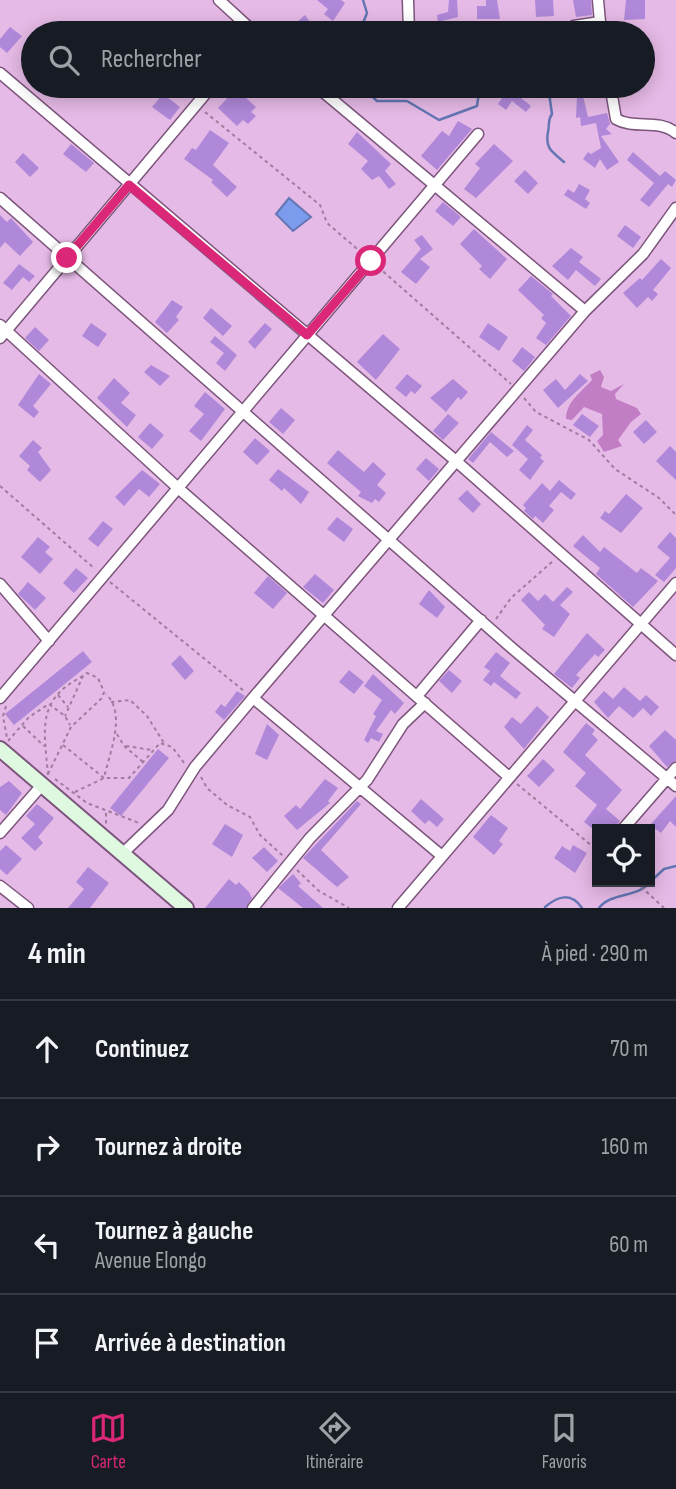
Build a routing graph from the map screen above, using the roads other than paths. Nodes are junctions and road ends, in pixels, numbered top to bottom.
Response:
1 (219, 0) edge
2 (408, 0) edge
3 (598, 0) edge
4 (242, 21) edge
5 (409, 21) edge
6 (600, 21) edge
7 (0, 73) edge
8 (21, 91) edge
9 (29, 98) edge
10 (202, 98) edge
11 (330, 98) edge
12 (612, 98) edge
13 (676, 133) edge
14 (478, 134) dead end
15 (129, 185) junction
16 (433, 187) junction
17 (0, 198) edge
18 (676, 208) edge
19 (67, 258) junction
20 (585, 311) junction
21 (2, 331) edge
22 (307, 335) junction
23 (243, 411) junction
24 (456, 461) junction
25 (178, 488) junction
26 (388, 539) junction
27 (676, 583) edge
28 (0, 584) edge
29 (325, 616) junction
30 (484, 624) junction
31 (640, 625) junction
32 (48, 641) junction
33 (676, 655) edge
34 (253, 698) junction
35 (421, 700) junction
36 (574, 701) junction
37 (3, 702) edge
38 (5, 748) edge
39 (676, 768) edge
40 (509, 777) junction
41 (667, 778) junction
42 (45, 780) junction
43 (676, 786) edge
44 (360, 788) junction
45 (627, 824) edge
46 (0, 833) edge
47 (122, 853) junction
48 (442, 856) junction
49 (0, 886) edge
50 (26, 908) edge
51 (186, 908) edge
52 (253, 908) edge
53 (398, 908) edge

1 - 4 street
2 - 5 street
3 - 6 street
7 - 8 street
9 - 15 street
10 - 15 street
11 - 16 street
12 - 13 street
14 - 16 street
15 - 19 street
15 - 22 street
16 - 20 street
16 - 22 street
17 - 19 street
18 - 20 street
19 - 21 street
19 - 23 street
20 - 24 street
21 - 25 street
22 - 23 street
22 - 24 street
23 - 25 street
23 - 26 street
24 - 26 street
24 - 31 street
25 - 29 street
25 - 32 street
26 - 29 street
26 - 30 street
27 - 31 street
28 - 32 street
29 - 34 street
29 - 35 street
30 - 35 street
30 - 36 street
31 - 33 street
31 - 36 street
32 - 37 street
34 - 44 street
34 - 47 street
35 - 40 street
35 - 44 street
36 - 40 street
36 - 41 street
38 - 42 street
39 - 41 street
40 - 48 street
41 - 43 street
41 - 45 street
42 - 46 street
42 - 47 street
44 - 48 street
44 - 52 street
47 - 51 street
48 - 53 street
49 - 50 street

